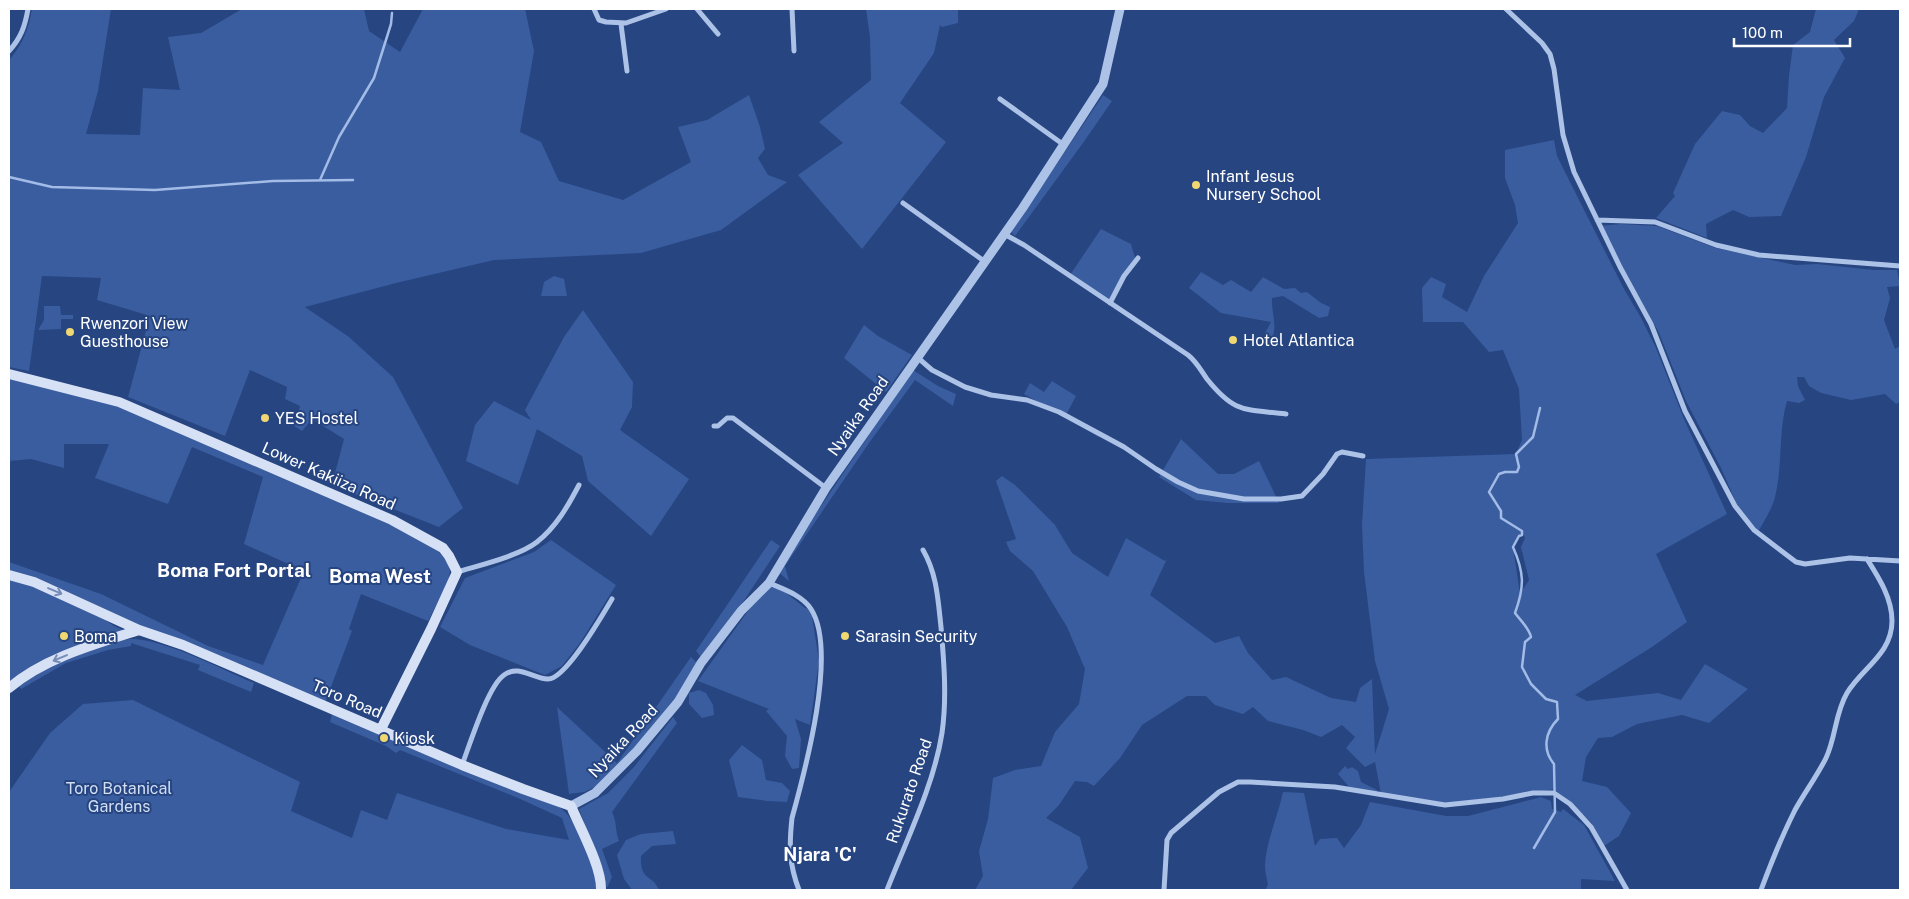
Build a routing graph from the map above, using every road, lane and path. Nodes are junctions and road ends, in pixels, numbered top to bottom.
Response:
1 (28, 9) edge
2 (594, 9) edge
3 (666, 9) edge
4 (697, 9) edge
5 (792, 9) edge
6 (1120, 9) edge
7 (1506, 9) edge
8 (621, 24) junction
9 (718, 34) dead end
10 (794, 51) dead end
11 (9, 52) edge
12 (628, 71) dead end
13 (1000, 100) dead end
14 (1064, 145) junction
15 (902, 202) dead end
16 (1597, 220) junction
17 (1004, 234) junction
18 (1138, 258) dead end
19 (984, 261) junction
20 (1900, 266) edge
21 (1110, 303) junction
22 (918, 357) junction
23 (9, 374) edge
24 (1286, 414) dead end
25 (714, 426) dead end
26 (1363, 456) dead end
27 (579, 486) dead end
28 (826, 488) junction
29 (923, 550) dead end
30 (1867, 559) junction
31 (1900, 561) edge
32 (457, 572) junction
33 (9, 575) edge
34 (769, 582) junction
35 (612, 599) dead end
36 (139, 630) junction
37 (9, 688) edge
38 (381, 730) junction
39 (462, 765) junction
40 (571, 806) junction
41 (601, 890) edge
42 (799, 890) edge
43 (887, 890) edge
44 (1164, 890) edge
45 (1627, 890) edge
46 (1761, 890) edge

1 - 11 street
2 - 8 street
3 - 8 street
4 - 9 street
5 - 10 street
6 - 14 street, Nyaika Road
7 - 16 street
8 - 12 street
13 - 14 street
14 - 17 street, Nyaika Road
15 - 19 street
16 - 20 street
16 - 30 street
17 - 19 street, Nyaika Road
17 - 21 street
18 - 21 street
19 - 22 street, Nyaika Road
21 - 24 street
22 - 26 street
22 - 28 street, Nyaika Road
23 - 32 main road, Lower Kakiiza Road
25 - 28 street
27 - 32 street
28 - 34 street, Nyaika Road
29 - 43 street, Rukurato Road
30 - 31 street
30 - 46 street
32 - 38 main road
33 -> 36 main road, Toro Road
34 - 40 street, Nyaika Road
34 - 42 street
35 - 39 street
36 -> 37 main road
36 - 38 main road, Toro Road
38 - 39 main road, Toro Road
39 - 40 main road, Toro Road
40 - 41 main road
44 - 45 street

